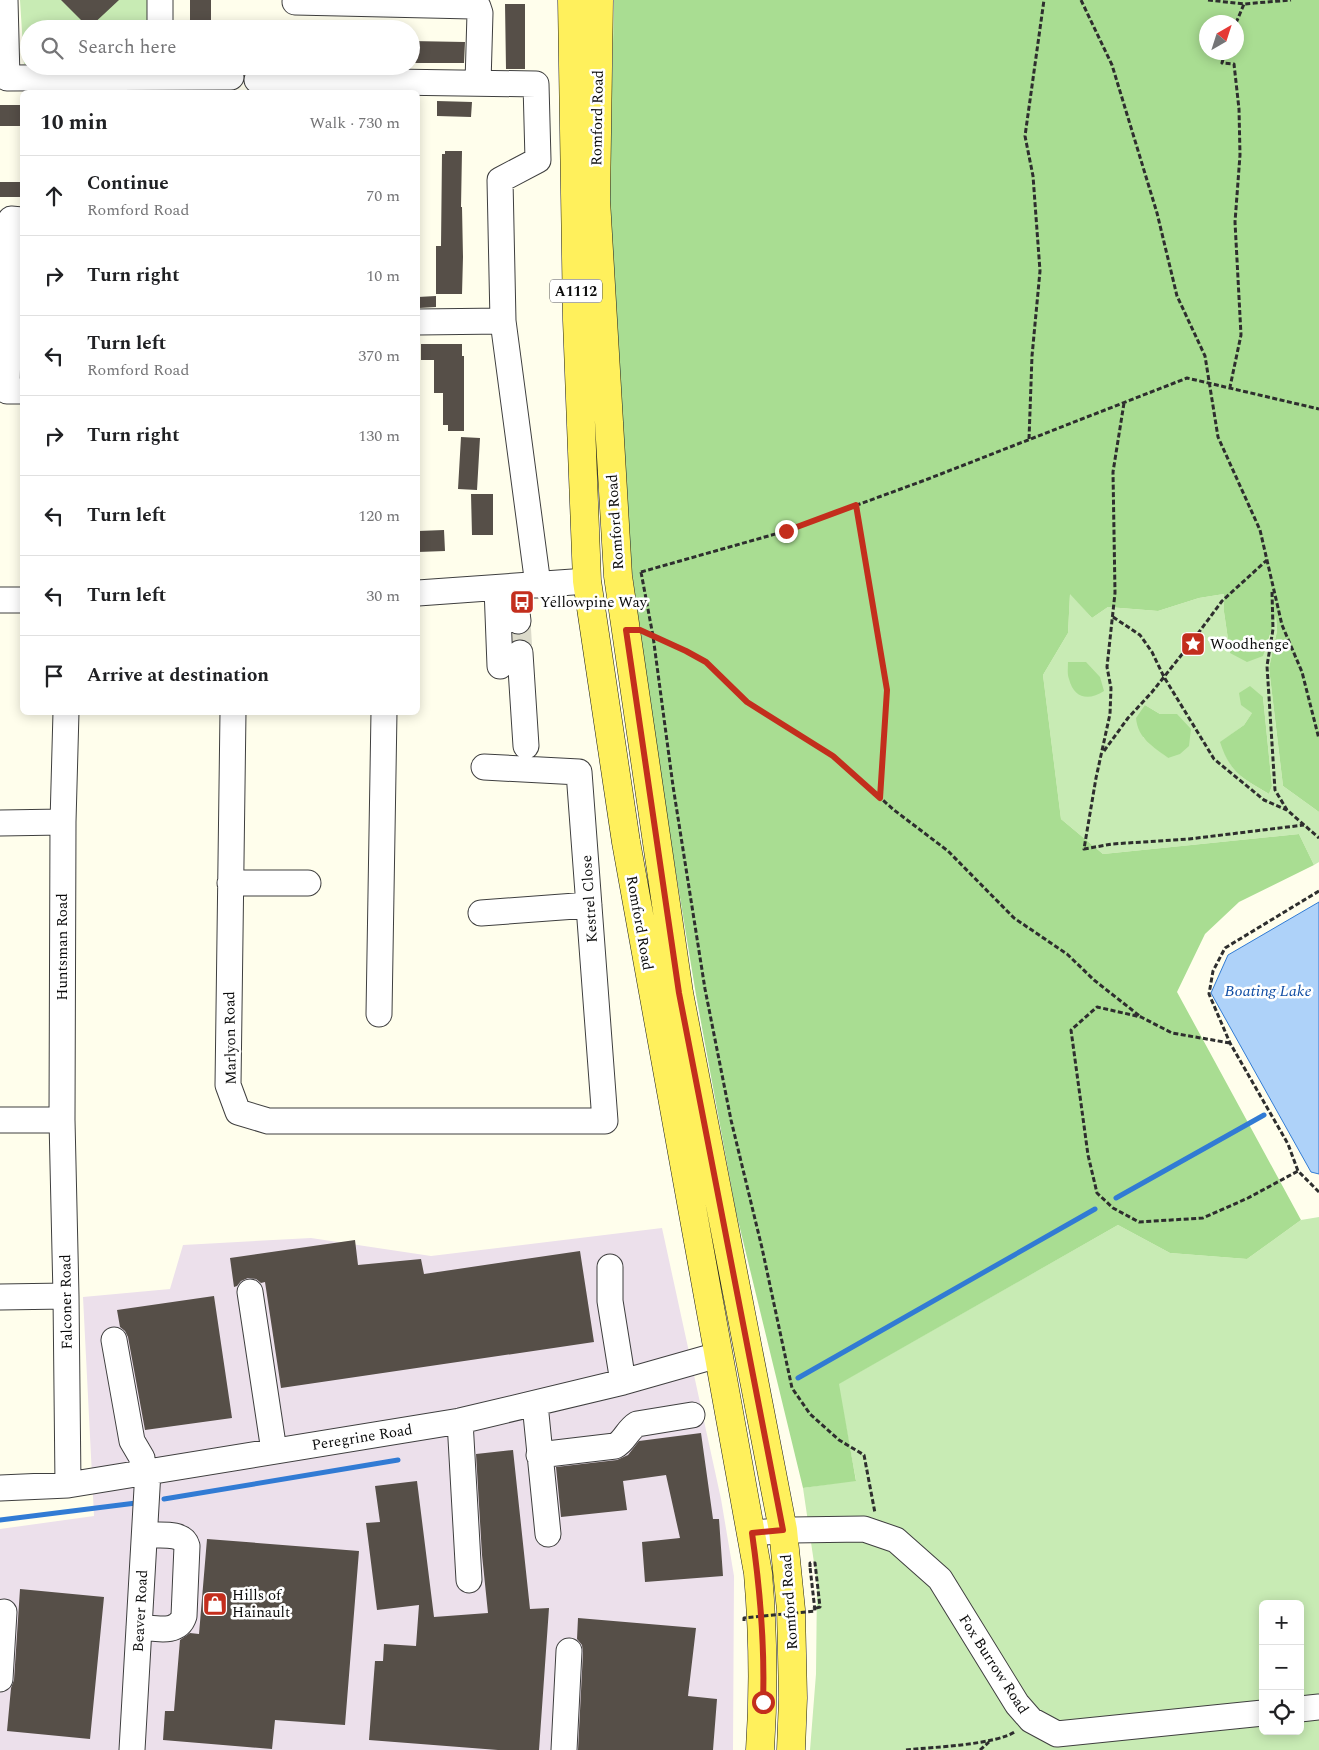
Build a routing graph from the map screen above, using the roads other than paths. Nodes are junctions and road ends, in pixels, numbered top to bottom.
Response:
1 (5, 0) edge
2 (160, 0) edge
3 (572, 0) edge
4 (599, 0) edge
5 (294, 2) dead end
6 (160, 20) edge
7 (97, 75) edge
8 (207, 75) edge
9 (231, 77) dead end
10 (257, 80) dead end
11 (4, 81) edge
12 (478, 83) junction
13 (17, 220) edge
14 (502, 321) junction
15 (420, 322) edge
16 (20, 391) edge
17 (630, 574) junction
18 (587, 581) junction
19 (516, 586) junction
20 (420, 594) edge
21 (0, 600) edge
22 (20, 600) edge
23 (518, 621) tunnel mouth
24 (66, 715) edge
25 (233, 715) edge
26 (384, 715) edge
27 (526, 746) dead end
28 (484, 767) dead end
29 (63, 822) junction
30 (0, 823) edge
31 (230, 883) junction
32 (308, 883) dead end
33 (589, 905) junction
34 (481, 913) dead end
35 (379, 1014) dead end
36 (0, 1120) edge
37 (62, 1120) junction
38 (605, 1121) joint
39 (610, 1266) dead end
40 (250, 1292) dead end
41 (66, 1296) junction
42 (0, 1297) edge
43 (114, 1340) dead end
44 (718, 1354) junction
45 (623, 1382) junction
46 (535, 1404) junction
47 (692, 1415) dead end
48 (460, 1421) junction
49 (274, 1451) junction
50 (539, 1455) junction
51 (145, 1472) junction
52 (68, 1485) junction
53 (0, 1488) edge
54 (783, 1530) junction
55 (752, 1533) junction
56 (548, 1534) dead end
57 (145, 1535) junction
58 (469, 1580) dead end
59 (4, 1612) dead end
60 (139, 1628) junction
61 (569, 1651) dead end
62 (0, 1679) edge
63 (1319, 1707) edge
64 (1304, 1709) edge
65 (1259, 1713) edge
66 (132, 1750) edge
67 (564, 1750) edge
68 (760, 1750) edge
69 (791, 1750) edge

1 - 11 street
2 - 6 street
3 - 18 main road, Romford Road / A1112
4 - 17 main road, Romford Road / A1112
5 - 12 street
7 - 11 street
8 - 9 street
10 - 12 street
12 - 14 street
13 - 16 street
14 - 15 street
14 - 19 street
17 - 18 main road
17 - 54 main road, Romford Road / A1112
18 - 19 street
18 - 44 main road, Romford Road / A1112
19 - 20 street
19 - 23 street
19 - 27 street
21 - 22 street
24 - 29 street, Huntsman Road
25 - 31 street, Marlyon Road
26 - 35 street
28 - 33 street, Kestrel Close
29 - 30 street
29 - 37 street, Huntsman Road
31 - 32 street
31 - 38 street, Marlyon Road
33 - 34 street
33 - 38 street, Kestrel Close
36 - 37 street
37 - 41 street, Falconer Road
39 - 45 street
40 - 49 street
41 - 42 street
41 - 52 street, Falconer Road
43 - 51 street, Beaver Road
44 - 45 street, Peregrine Road
44 - 55 main road, Romford Road / A1112
45 - 46 street, Peregrine Road
46 - 48 street, Peregrine Road
46 - 50 street
47 - 50 street
48 - 49 street, Peregrine Road
48 - 58 street
49 - 51 street, Peregrine Road
50 - 56 street
51 - 52 street, Peregrine Road
51 - 57 street, Beaver Road
52 - 53 street, Peregrine Road
54 - 55 street, Fox Burrow Road
54 - 65 street, Fox Burrow Road
54 - 69 main road, Romford Road / A1112
55 - 68 main road, Romford Road / A1112
57 - 60 street, Beaver Road
57 - 60 street
59 - 62 street
60 - 66 street, Beaver Road
61 - 67 street
63 - 64 street

